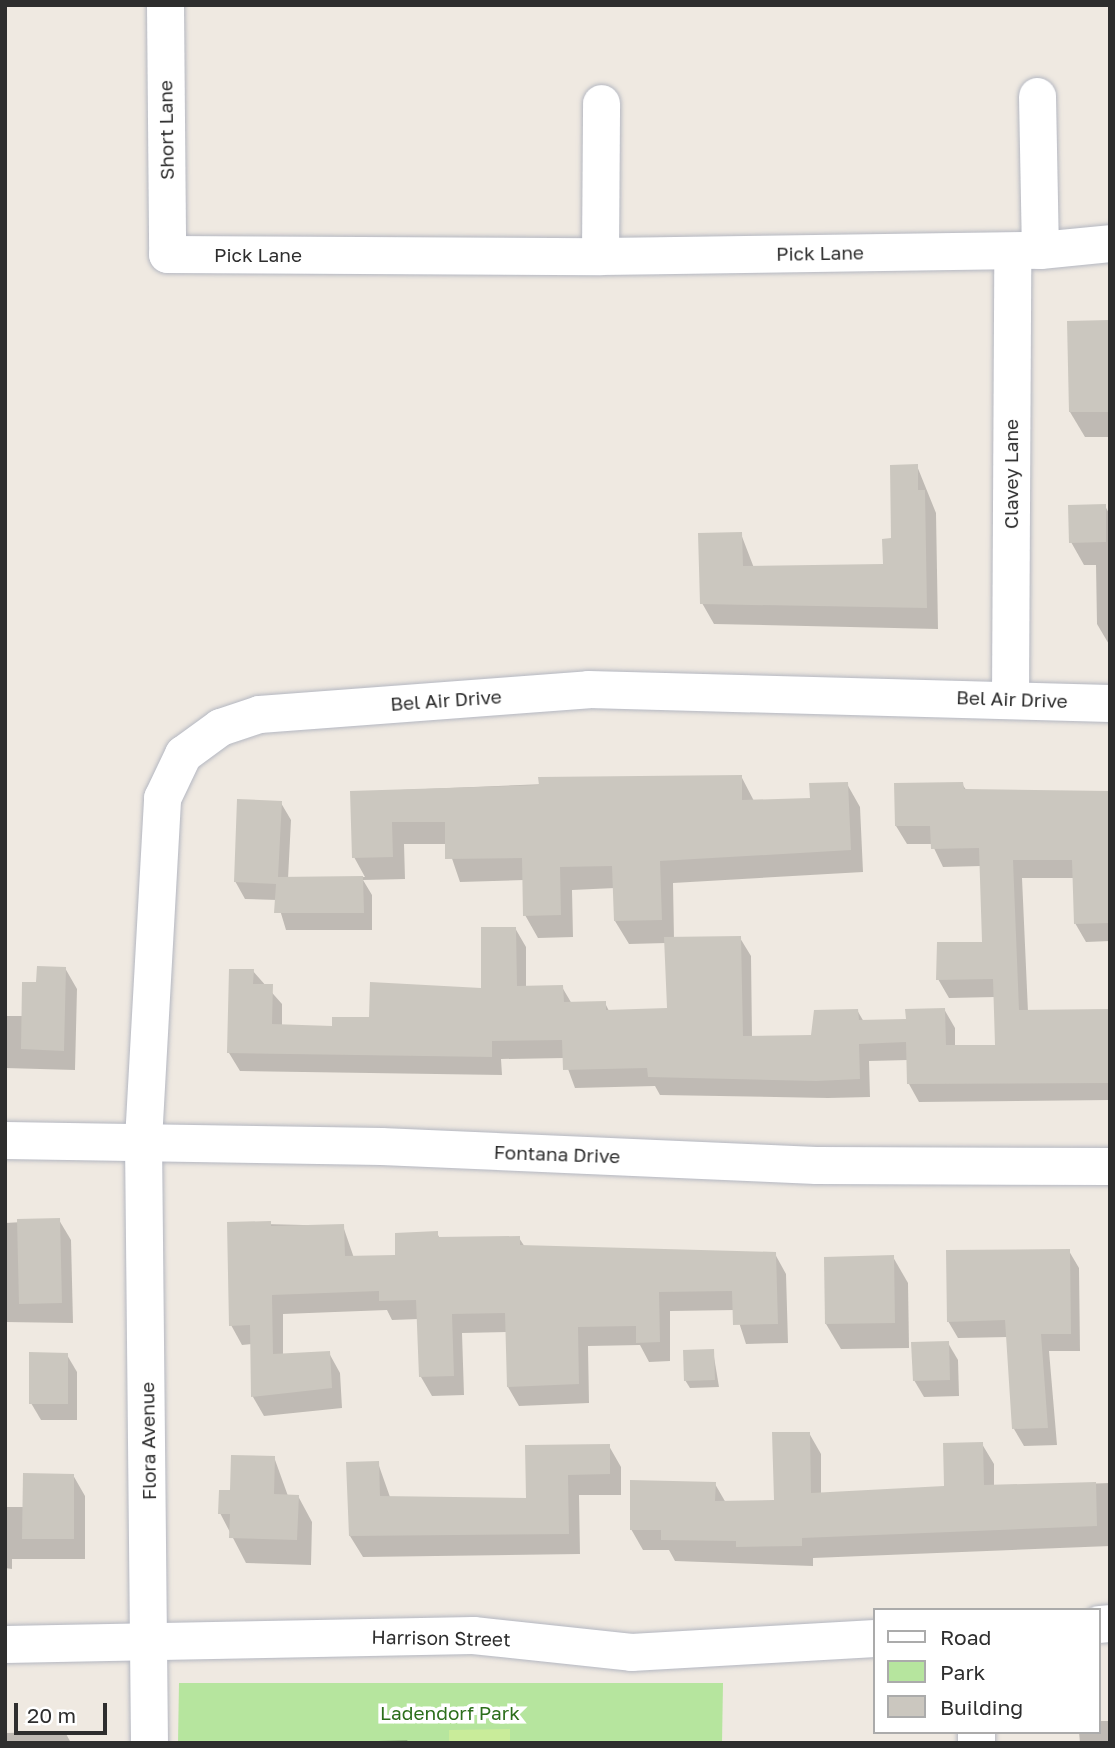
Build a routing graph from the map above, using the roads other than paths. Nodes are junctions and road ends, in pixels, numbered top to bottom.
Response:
1 (165, 5) edge
2 (1037, 96) dead end
3 (601, 103) dead end
4 (1110, 243) edge
5 (1026, 251) junction
6 (167, 254) joint
7 (600, 256) junction
8 (1010, 698) junction
9 (1110, 703) edge
10 (5, 1140) edge
11 (142, 1140) junction
12 (1110, 1166) edge
13 (874, 1638) edge
14 (151, 1640) junction
15 (5, 1644) edge
16 (149, 1743) edge

1 - 6 street, Short Lane
2 - 5 street
3 - 7 street
4 - 5 street, Pick Lane
5 - 7 street, Pick Lane
5 - 8 street, Clavey Lane
6 - 7 street, Pick Lane
8 - 9 street, Bel Air Drive
8 - 11 street, Bel Air Drive
10 - 11 street, Fontana Drive
11 - 12 street, Fontana Drive
11 - 14 street, Flora Avenue
13 - 14 street, Harrison Street
14 - 15 street, Harrison Street
14 - 16 street, Flora Avenue

